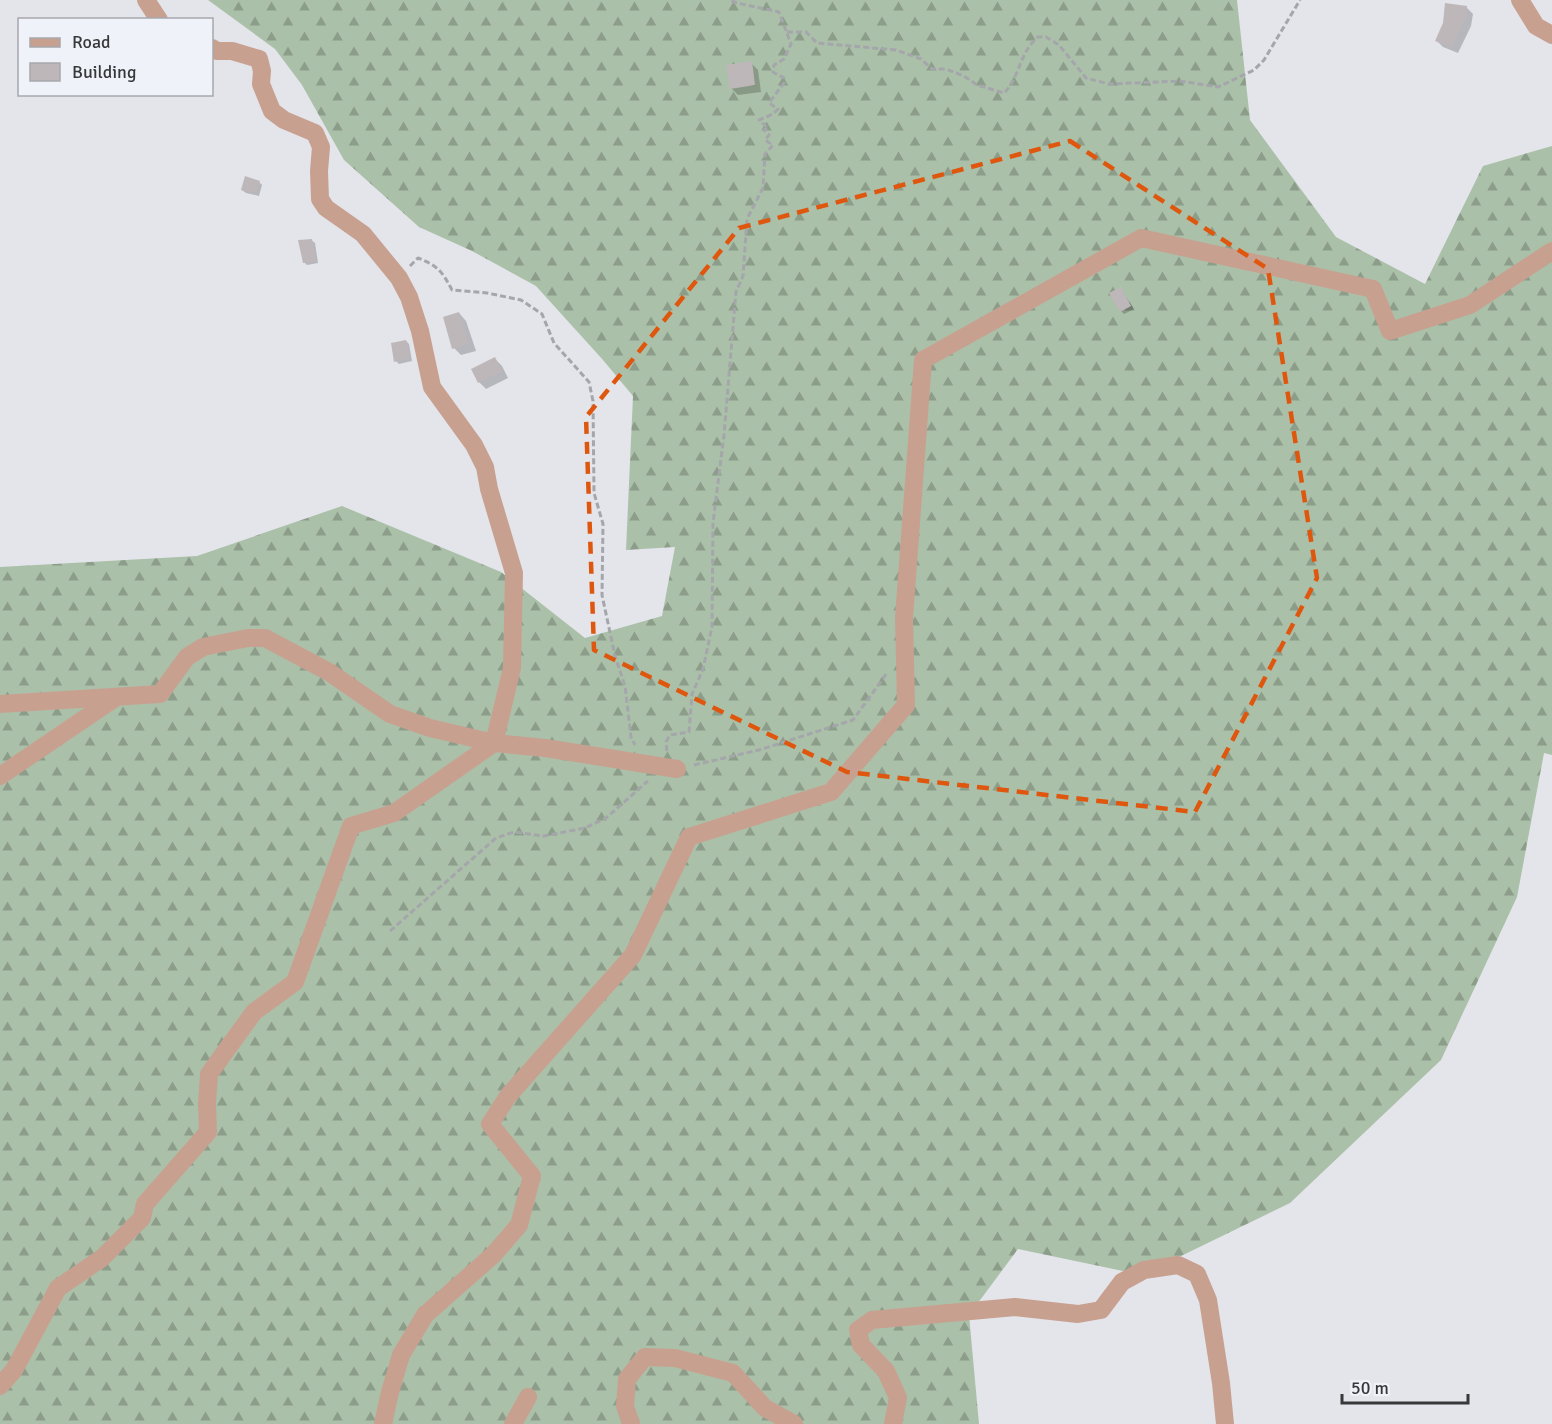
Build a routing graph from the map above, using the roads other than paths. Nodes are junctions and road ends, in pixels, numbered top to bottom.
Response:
1 (146, 0) edge
2 (1520, 0) edge
3 (158, 18) edge
4 (1552, 35) edge
5 (213, 48) edge
6 (1552, 251) edge
7 (116, 697) junction
8 (0, 704) edge
9 (495, 743) junction
10 (677, 769) road end
11 (0, 776) edge
12 (0, 1386) edge
13 (528, 1397) dead end
14 (383, 1424) edge
15 (513, 1424) edge
16 (631, 1424) edge
17 (794, 1424) edge
18 (893, 1424) edge
19 (1225, 1424) edge

1 - 3 street
2 - 4 street
5 - 9 street
6 - 14 street
7 - 8 street
7 - 9 street
7 - 11 street
9 - 10 street
9 - 12 street
13 - 15 street
16 - 17 street
18 - 19 street

